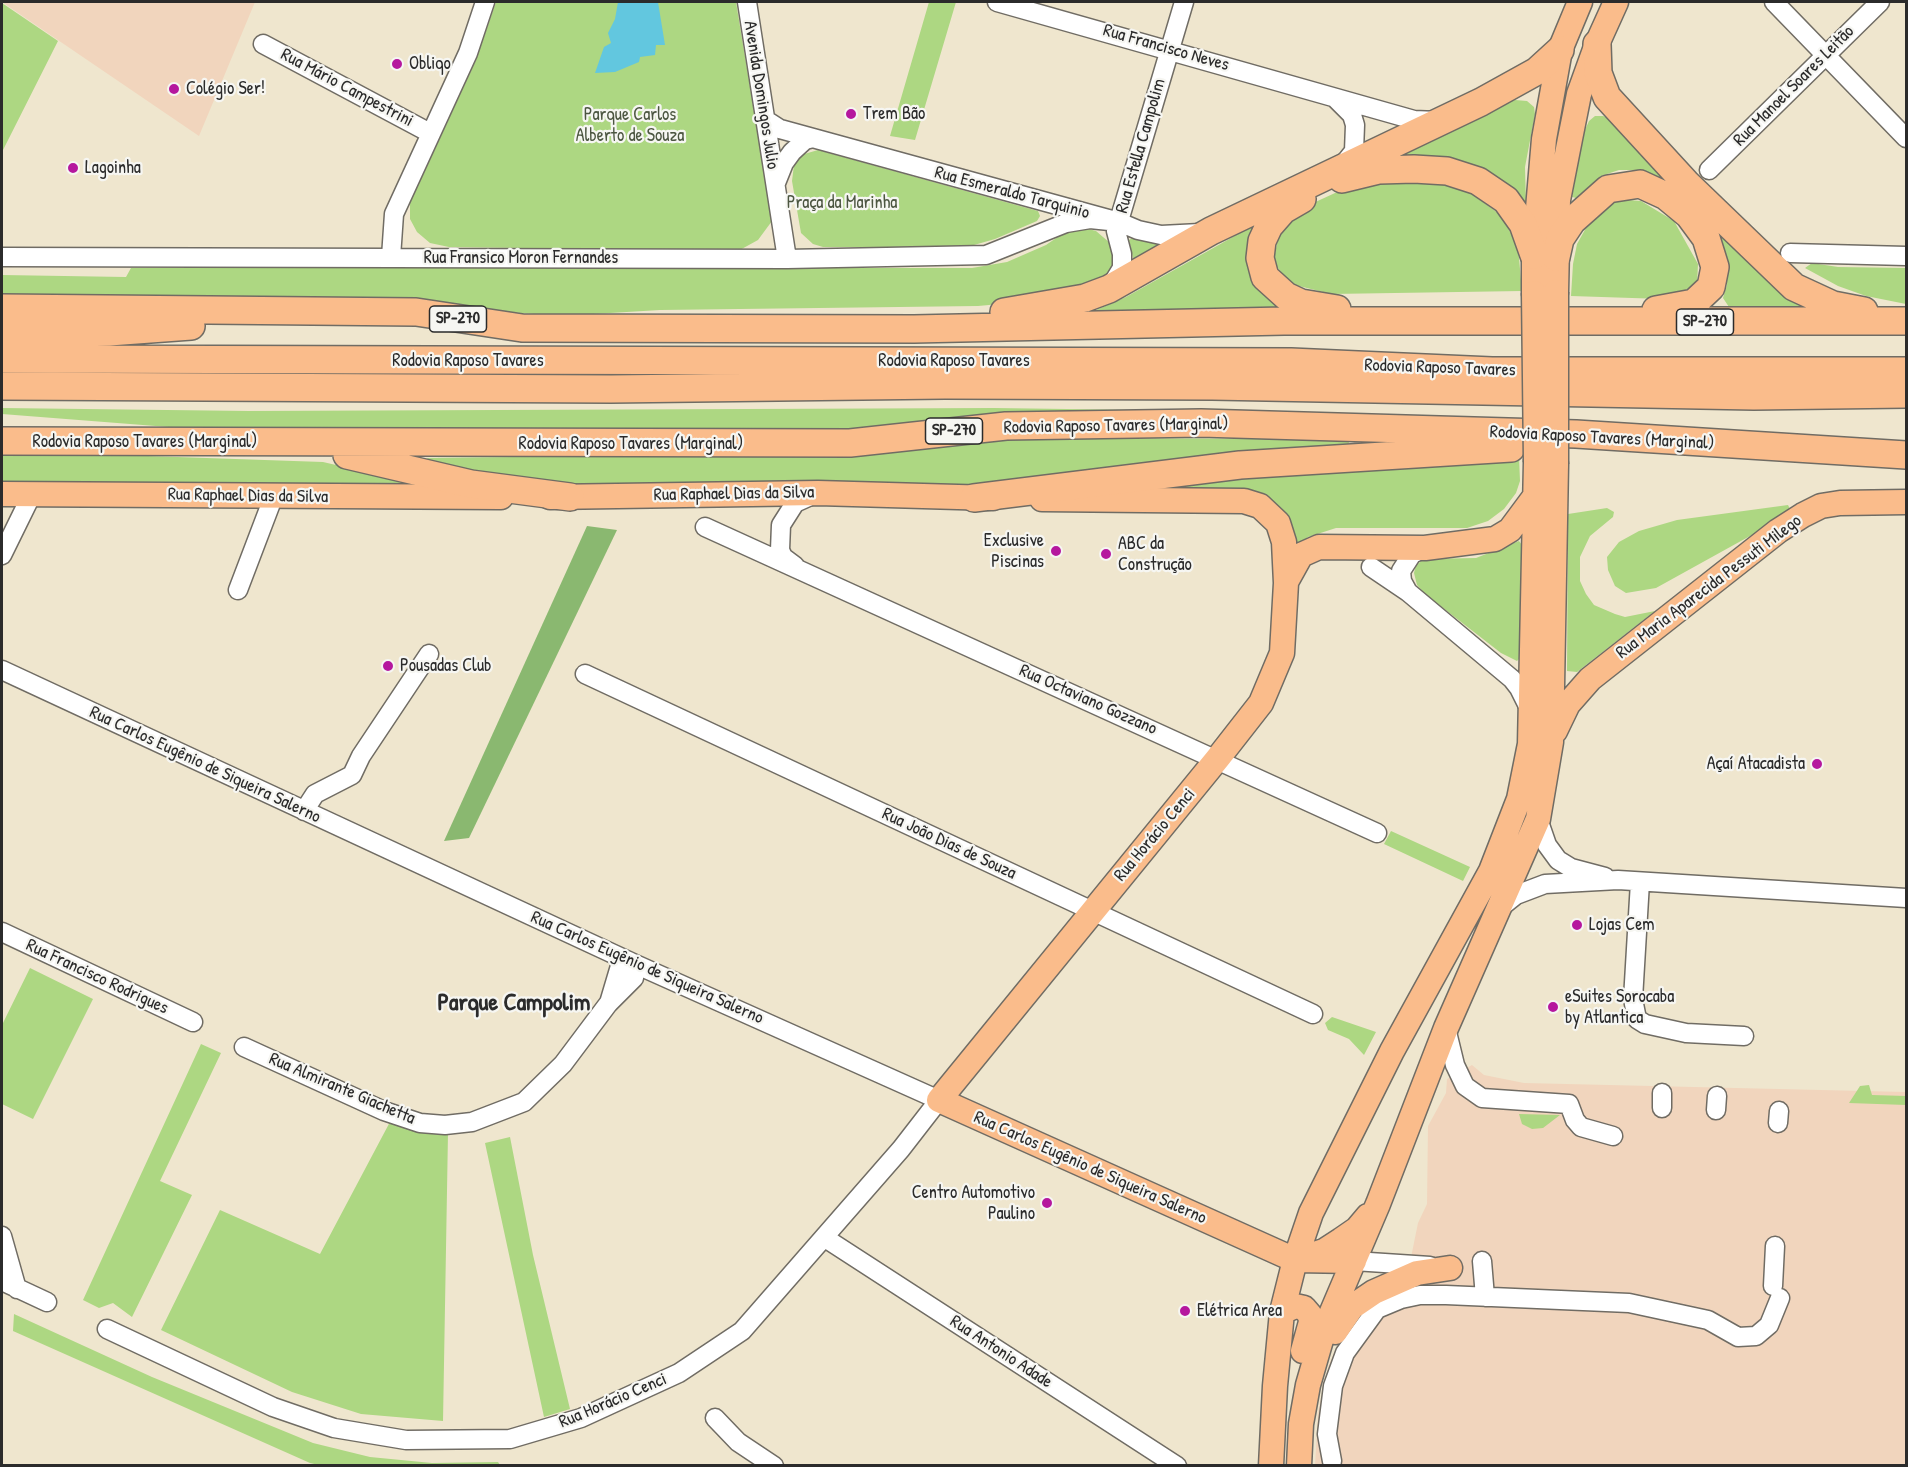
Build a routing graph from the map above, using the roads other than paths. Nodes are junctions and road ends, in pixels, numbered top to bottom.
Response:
1 (485, 2) edge
2 (747, 2) edge
3 (997, 2) edge
4 (1184, 2) edge
5 (1580, 2) edge
6 (1616, 2) edge
7 (1773, 2) edge
8 (1880, 2) edge
9 (263, 44) dead end
10 (1597, 44) junction
11 (1170, 49) junction
12 (1560, 50) junction
13 (1826, 53) junction
14 (1333, 97) junction
15 (766, 120) junction
16 (1440, 121) junction
17 (430, 133) junction
18 (813, 138) junction
19 (1906, 138) edge
20 (1342, 166) junction
21 (1709, 170) dead end
22 (775, 185) junction
23 (1047, 204) junction
24 (1119, 222) junction
25 (1212, 231) junction
26 (1037, 235) junction
27 (1790, 253) dead end
28 (1545, 256) junction
29 (1906, 256) edge
30 (2, 257) edge
31 (390, 257) junction
32 (787, 259) junction
33 (1109, 289) junction
34 (2, 308) edge
35 (299, 311) junction
36 (1906, 315) edge
37 (1906, 321) edge
38 (1457, 322) junction
39 (1504, 322) junction
40 (742, 327) junction
41 (2, 334) edge
42 (2, 359) edge
43 (1906, 371) edge
44 (2, 386) edge
45 (1906, 394) edge
46 (1754, 396) junction
47 (1906, 408) edge
48 (1662, 440) junction
49 (2, 441) edge
50 (254, 443) junction
51 (1906, 455) edge
52 (1546, 463) junction
53 (818, 493) junction
54 (2, 494) edge
55 (32, 494) junction
56 (1536, 495) junction
57 (570, 497) junction
58 (273, 498) junction
59 (974, 498) junction
60 (1906, 502) edge
61 (705, 527) dead end
62 (1425, 548) junction
63 (2, 555) edge
64 (1544, 564) junction
65 (1371, 567) dead end
66 (799, 568) junction
67 (1395, 574) junction
68 (1286, 583) junction
69 (238, 590) dead end
70 (429, 654) dead end
71 (2, 670) edge
72 (585, 674) dead end
73 (1530, 711) junction
74 (1551, 742) junction
75 (1218, 758) junction
76 (304, 811) junction
77 (1538, 819) junction
78 (1377, 833) dead end
79 (1618, 880) junction
80 (1640, 882) junction
81 (1906, 898) edge
82 (1501, 907) junction
83 (1092, 912) junction
84 (2, 932) edge
85 (632, 962) junction
86 (1313, 1014) dead end
87 (193, 1022) dead end
88 (1446, 1028) junction
89 (1744, 1036) dead end
90 (244, 1047) dead end
91 (968, 1063) junction
92 (939, 1100) junction
93 (977, 1117) junction
94 (1614, 1136) dead end
95 (1378, 1204) junction
96 (2, 1236) edge
97 (825, 1238) junction
98 (1775, 1246) dead end
99 (1295, 1260) junction
100 (1354, 1261) junction
101 (1482, 1261) dead end
102 (1450, 1268) joint
103 (9, 1285) edge
104 (1485, 1297) junction
105 (47, 1302) dead end
106 (1282, 1312) junction
107 (107, 1329) dead end
108 (1314, 1364) junction
109 (715, 1418) dead end
110 (1301, 1424) junction
111 (1332, 1461) dead end
112 (1271, 1462) edge
113 (774, 1466) edge
114 (1177, 1466) edge
115 (1299, 1466) edge

1 - 17 street
2 - 15 street, Avenida Domingos Julio
3 - 11 street, Rua Francisco Neves
4 - 11 street, Rua Estella Campolim
5 - 12 main road
6 - 10 main road
7 - 13 street
8 - 13 street, Rua Manoel Soares Leitão
9 - 17 street, Rua Mário Campestrini
10 - 28 main road
10 - 36 highway
11 - 14 street, Rua Francisco Neves
11 - 24 street, Rua Estella Campolim
12 - 16 highway
12 - 28 main road
13 - 19 street
13 - 21 street, Rua Manoel Soares Leitão
14 - 16 street, Rua Francisco Neves
14 - 20 street
15 - 18 street, Rua Esmeraldo Tarquinio
15 - 22 street, Avenida Domingos Julio
16 - 20 highway
17 - 31 street
18 - 22 street
18 - 23 street, Rua Esmeraldo Tarquinio
20 - 25 highway
22 - 32 street, Avenida Domingos Julio
23 - 24 street, Rua Esmeraldo Tarquinio
23 - 26 street, Rua Fransico Moron Fernandes
24 - 25 street, Rua Esmeraldo Tarquinio
24 - 26 street, Rua Fransico Moron Fernandes
24 - 33 street
25 - 33 highway
26 - 32 street, Rua Fransico Moron Fernandes
27 - 29 street
28 - 38 highway
28 - 39 highway
28 - 52 main road, bridge
30 - 31 street, Rua Fransico Moron Fernandes
31 - 32 street, Rua Fransico Moron Fernandes
33 - 40 highway, SP-270
34 - 35 highway, SP-270
35 - 40 highway, SP-270
35 - 41 highway
37 - 39 highway, SP-270
38 - 39 highway, SP-270
38 - 40 highway, SP-270
42 - 43 highway, Rodovia Raposo Tavares
44 - 46 highway, Rodovia Raposo Tavares
45 - 46 highway, Rodovia Raposo Tavares
46 - 47 highway
48 - 50 highway, Rodovia Raposo Tavares (Marginal) / SP-270
48 - 51 highway, Rodovia Raposo Tavares (Marginal) / SP-270
48 - 59 highway
49 - 50 highway, Rodovia Raposo Tavares (Marginal) / SP-270
50 - 57 highway
52 - 56 main road
52 - 64 main road
53 - 57 main road, Rua Raphael Dias da Silva
53 - 59 main road, Rua Raphael Dias da Silva
53 - 66 street, Rua Octaviano Gozzano
54 - 55 main road, Rua Raphael Dias da Silva
55 - 58 main road, Rua Raphael Dias da Silva
55 - 63 street
56 - 62 main road
56 - 64 main road
57 - 58 main road, Rua Raphael Dias da Silva
58 - 69 street
59 - 68 main road, Rua Raphael Dias da Silva
60 - 74 main road, Rua Maria Aparecida Pessuti Milego
61 - 66 street, Rua Octaviano Gozzano
62 - 67 street
62 - 68 main road
64 - 73 main road
64 - 74 main road
65 - 67 street
66 - 75 street, Rua Octaviano Gozzano
67 - 73 street
68 - 75 main road, Rua Horácio Cenci
70 - 76 street
71 - 76 street, Rua Carlos Eugênio de Siqueira Salerno
72 - 83 street, Rua João Dias de Souza
73 - 99 main road
74 - 77 main road
75 - 78 street, Rua Octaviano Gozzano
75 - 83 main road, Rua Horácio Cenci
76 - 85 street, Rua Carlos Eugênio de Siqueira Salerno
77 - 79 street
77 - 82 main road
79 - 80 street
79 - 82 street
80 - 81 street
80 - 89 street
82 - 88 main road
83 - 86 street, Rua João Dias de Souza
83 - 91 main road, Rua Horácio Cenci
84 - 87 street, Rua Francisco Rodrigues
85 - 90 street, Rua Almirante Giachetta
85 - 92 street, Rua Carlos Eugênio de Siqueira Salerno
88 - 94 street
88 - 95 main road
91 - 92 main road, Rua Horácio Cenci
91 - 93 main road, Rua Horácio Cenci
92 - 93 main road, Rua Carlos Eugênio de Siqueira Salerno
92 - 97 street, Rua Horácio Cenci
93 - 99 main road, Rua Carlos Eugênio de Siqueira Salerno
95 - 99 main road
95 - 100 main road
96 - 103 street
97 - 107 street, Rua Horácio Cenci
97 - 114 street, Rua Antonio Adade
98 - 104 street
99 - 100 main road
99 - 106 main road
100 - 102 street
100 - 108 main road
101 - 104 street
102 - 108 main road
103 - 105 street
104 - 111 street
106 - 110 main road
106 - 112 main road
108 - 110 main road
109 - 113 street
110 - 115 main road

